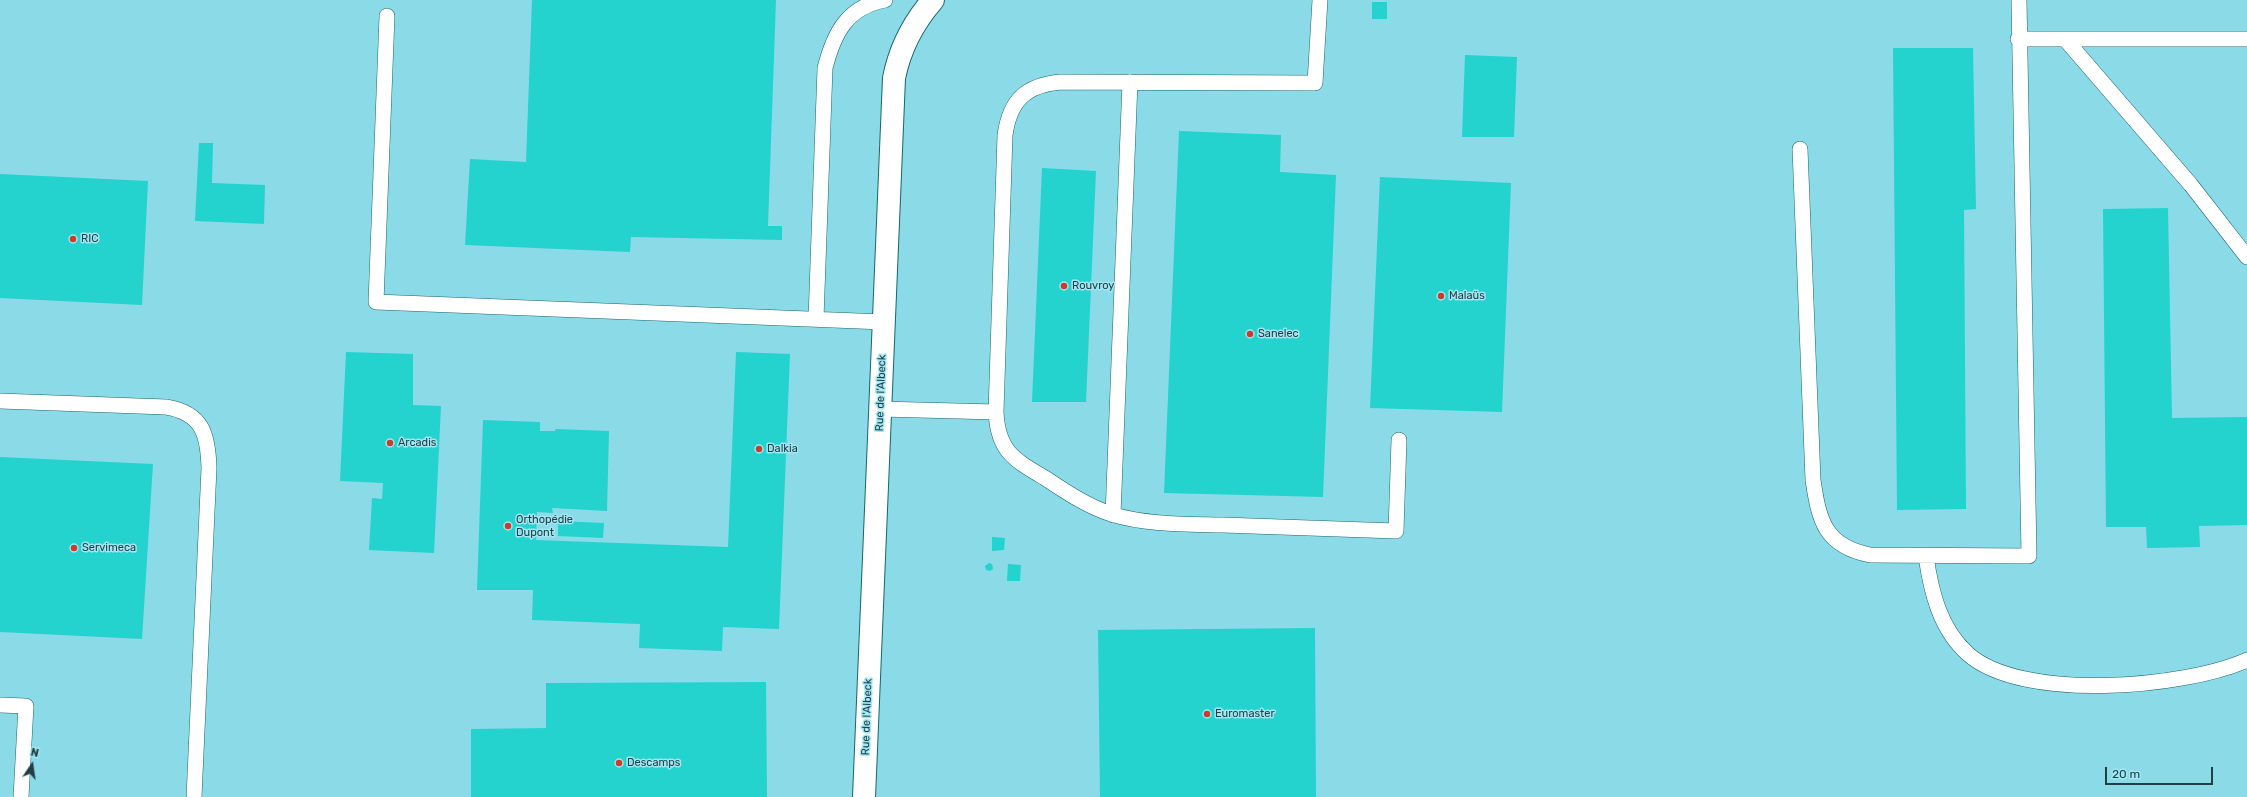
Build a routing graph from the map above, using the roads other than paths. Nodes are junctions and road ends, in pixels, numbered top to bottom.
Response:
1 (885, 0) edge
2 (933, 0) edge
3 (1320, 0) edge
4 (2019, 0) edge
5 (387, 16) dead end
6 (2018, 39) junction
7 (2065, 39) junction
8 (2247, 39) edge
9 (1130, 82) junction
10 (1800, 149) dead end
11 (2247, 258) edge
12 (816, 319) junction
13 (884, 322) junction
14 (0, 401) edge
15 (880, 408) junction
16 (996, 412) junction
17 (1399, 440) dead end
18 (1113, 514) junction
19 (1926, 556) junction
20 (2247, 660) edge
21 (0, 704) edge
22 (21, 797) edge
23 (194, 797) edge
24 (864, 797) edge

1 - 12 lane
2 - 13 street, Rue de l'Albeck
3 - 9 lane
4 - 6 lane
5 - 12 lane
6 - 7 lane
6 - 19 lane
7 - 8 lane
7 - 11 lane
9 - 16 lane
9 - 18 lane
10 - 19 lane
12 - 13 lane
13 - 15 street, Rue de l'Albeck
14 - 23 lane
15 - 16 lane
15 - 24 street, Rue de l'Albeck
16 - 18 lane
17 - 18 lane
19 - 20 lane
21 - 22 lane

